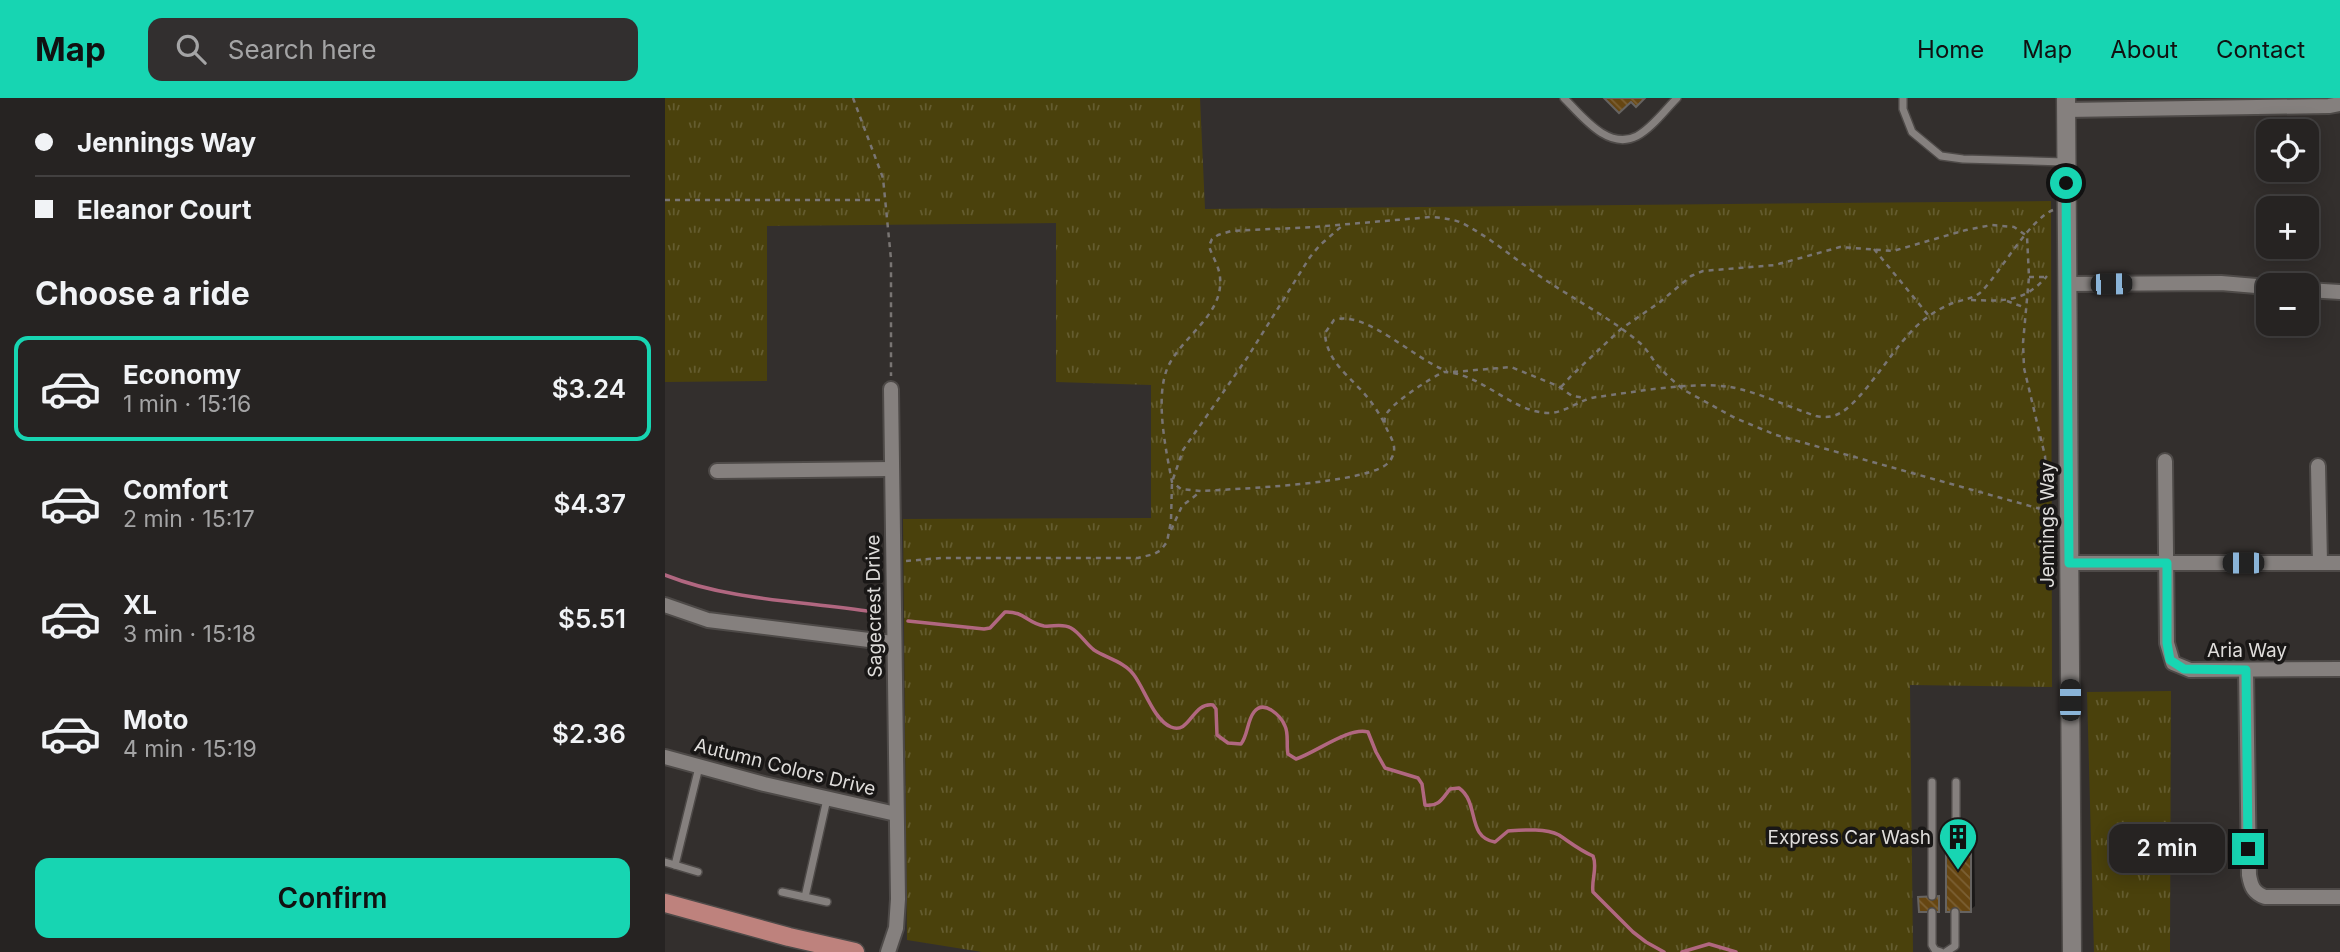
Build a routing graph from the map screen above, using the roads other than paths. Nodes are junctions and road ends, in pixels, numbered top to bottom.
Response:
1 (1564, 98) edge
2 (1677, 98) edge
3 (1903, 98) edge
4 (2178, 103) edge
5 (2066, 104) edge
6 (2340, 104) edge
7 (2066, 162) junction
8 (2066, 280) junction
9 (2256, 286) edge
10 (2319, 291) edge
11 (2340, 292) edge
12 (891, 388) road end
13 (2165, 461) dead end
14 (2318, 466) dead end
15 (891, 469) junction
16 (717, 471) dead end
17 (2069, 563) junction
18 (2167, 563) junction
19 (2319, 563) junction
20 (2340, 563) edge
21 (665, 605) edge
22 (893, 643) junction
23 (2340, 669) edge
24 (2246, 670) junction
25 (665, 757) edge
26 (699, 767) junction
27 (1931, 782) dead end
28 (1956, 782) dead end
29 (827, 798) junction
30 (897, 814) junction
31 (1956, 830) dead end
32 (665, 862) edge
33 (675, 865) junction
34 (698, 872) dead end
35 (782, 892) dead end
36 (805, 897) junction
37 (1932, 897) dead end
38 (2340, 897) edge
39 (827, 902) dead end
40 (665, 903) edge
41 (1932, 912) dead end
42 (1955, 912) dead end
43 (855, 952) edge
44 (888, 952) edge
45 (1941, 952) edge
46 (1947, 952) edge
47 (2072, 952) edge

1 - 2 lane
3 - 7 lane
4 - 5 street
4 - 6 street
5 - 7 street, Jennings Way
7 - 8 street, Jennings Way
8 - 9 street
8 - 17 street, Jennings Way
10 - 11 street
12 - 15 street, Sagecrest Drive
13 - 18 street
14 - 19 street
15 - 16 street
15 - 22 street, Sagecrest Drive
17 - 18 street
17 - 47 street, Jennings Way
18 - 19 street
18 - 24 street, Aria Way
19 - 20 street
21 - 22 street
22 - 30 street, Sagecrest Drive
23 - 24 street, Aria Way
24 - 38 street
25 - 26 street, Autumn Colors Drive
26 - 29 street, Autumn Colors Drive
26 - 33 lane
27 - 37 lane
28 - 31 lane
29 - 30 street, Autumn Colors Drive
29 - 36 lane
30 - 44 street, Sagecrest Drive
32 - 33 lane
33 - 34 lane
35 - 36 lane
36 - 39 lane
40 - 43 main road
41 - 45 lane
42 - 46 lane

